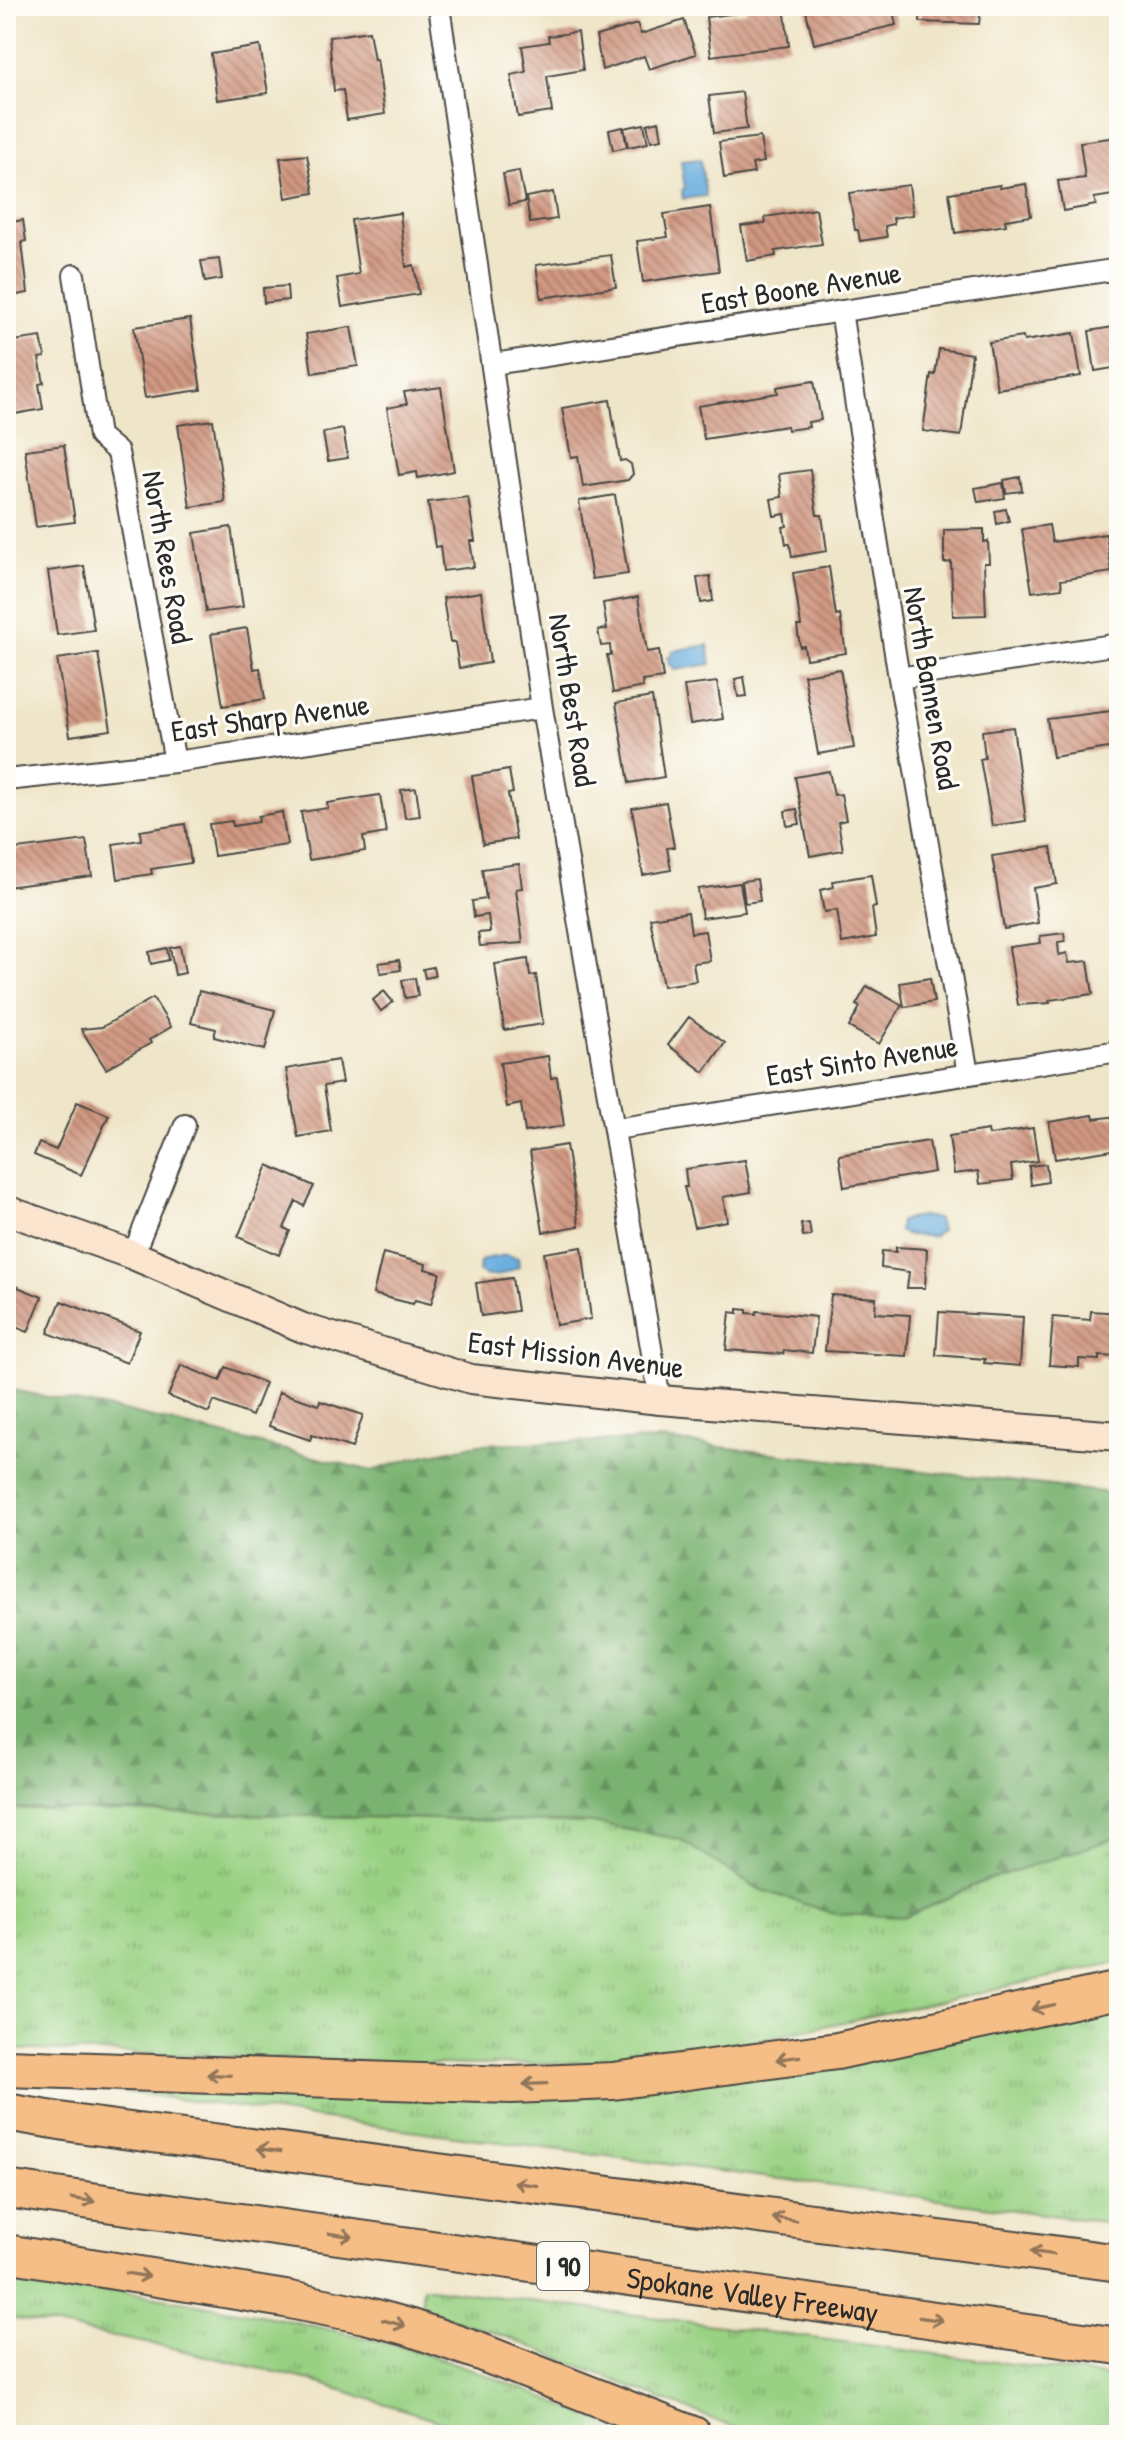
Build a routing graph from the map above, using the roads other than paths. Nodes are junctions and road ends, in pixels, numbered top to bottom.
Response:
1 (439, 6) edge
2 (1119, 269) edge
3 (74, 275) dead end
4 (841, 311) junction
5 (493, 364) junction
6 (1119, 644) edge
7 (899, 678) junction
8 (542, 708) junction
9 (175, 762) junction
10 (6, 780) edge
11 (1119, 1051) edge
12 (968, 1074) junction
13 (185, 1125) dead end
14 (615, 1129) junction
15 (6, 1210) edge
16 (133, 1255) junction
17 (660, 1400) junction
18 (1119, 1436) edge
19 (1119, 1990) edge
20 (6, 2068) edge
21 (6, 2112) edge
22 (6, 2189) edge
23 (6, 2253) edge
24 (1119, 2263) edge
25 (1119, 2346) edge
26 (693, 2435) edge

1 - 5 street, North Best Road
2 - 4 street, East Boone Avenue
3 - 9 street, North Rees Road
4 - 5 street, East Boone Avenue
4 - 7 street, North Bannen Road
5 - 8 street, North Best Road
6 - 7 street
7 - 12 street, North Bannen Road
8 - 9 street, East Sharp Avenue
8 - 14 street, North Best Road
9 - 10 street, East Sharp Avenue
11 - 12 street, East Sinto Avenue
12 - 14 street, East Sinto Avenue
13 - 16 street
14 - 17 street, North Best Road
15 - 16 street, East Mission Avenue
16 - 17 street, East Mission Avenue
17 - 18 street, East Mission Avenue
19 -> 20 highway
24 -> 21 highway
22 -> 25 highway, Spokane Valley Freeway / I 90
23 -> 26 highway

